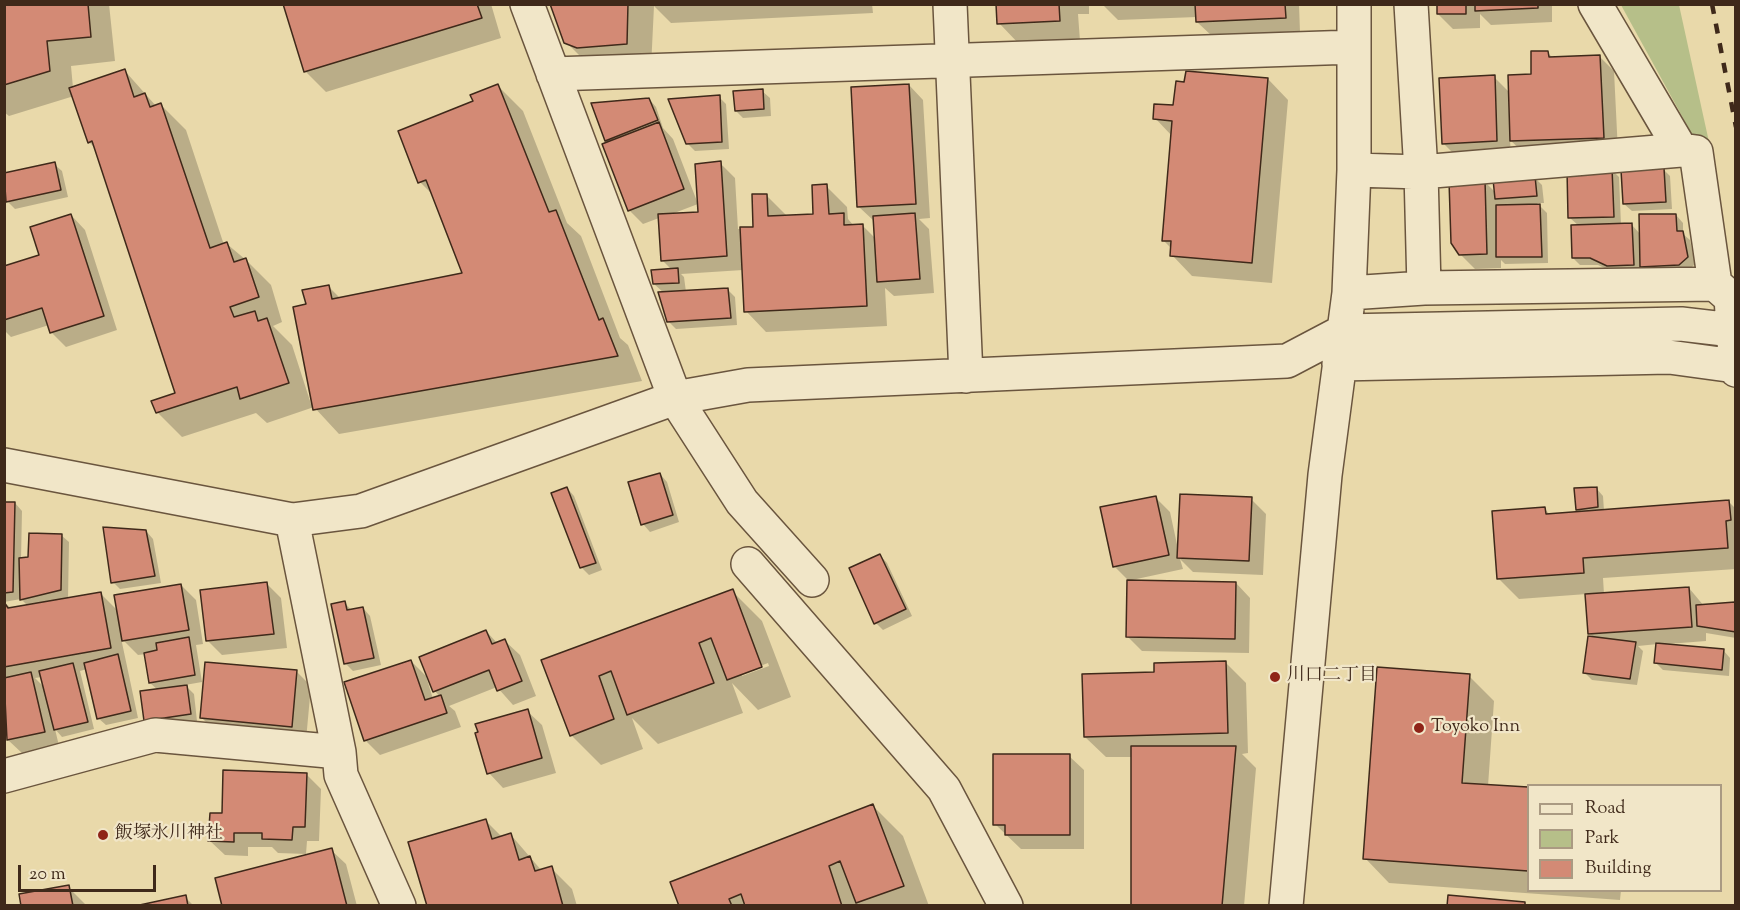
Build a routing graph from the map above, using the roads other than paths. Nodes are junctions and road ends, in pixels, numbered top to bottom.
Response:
1 (527, 4) edge
2 (950, 4) edge
3 (1354, 4) edge
4 (1411, 4) edge
5 (1595, 4) edge
6 (1354, 47) junction
7 (953, 60) junction
8 (553, 74) junction
9 (1681, 150) junction
10 (1354, 170) junction
11 (1421, 172) junction
12 (1715, 284) junction
13 (1424, 288) junction
14 (1348, 293) junction
15 (1724, 329) dead end
16 (1344, 331) junction
17 (1339, 364) junction
18 (1735, 366) edge
19 (1736, 370) edge
20 (966, 376) junction
21 (675, 398) junction
22 (4, 465) edge
23 (292, 520) junction
24 (748, 564) dead end
25 (812, 580) dead end
26 (339, 752) junction
27 (4, 776) edge
28 (399, 906) edge
29 (1006, 906) edge
30 (1286, 906) edge

1 - 8 street
2 - 7 street
3 - 6 street
4 - 11 street
5 - 9 street
6 - 7 street
6 - 10 street
7 - 8 street
7 - 20 street
8 - 21 street
9 - 11 street
9 - 12 street
10 - 11 street
10 - 14 street
11 - 13 street
12 - 13 street
12 - 18 street
13 - 14 street
14 - 16 street
15 - 16 street
16 - 17 street
16 - 20 street
17 - 18 street
17 - 30 street
18 - 19 street
20 - 21 street
21 - 23 street
21 - 25 street
22 - 23 street
23 - 26 street
24 - 29 street
26 - 27 street
26 - 28 street

